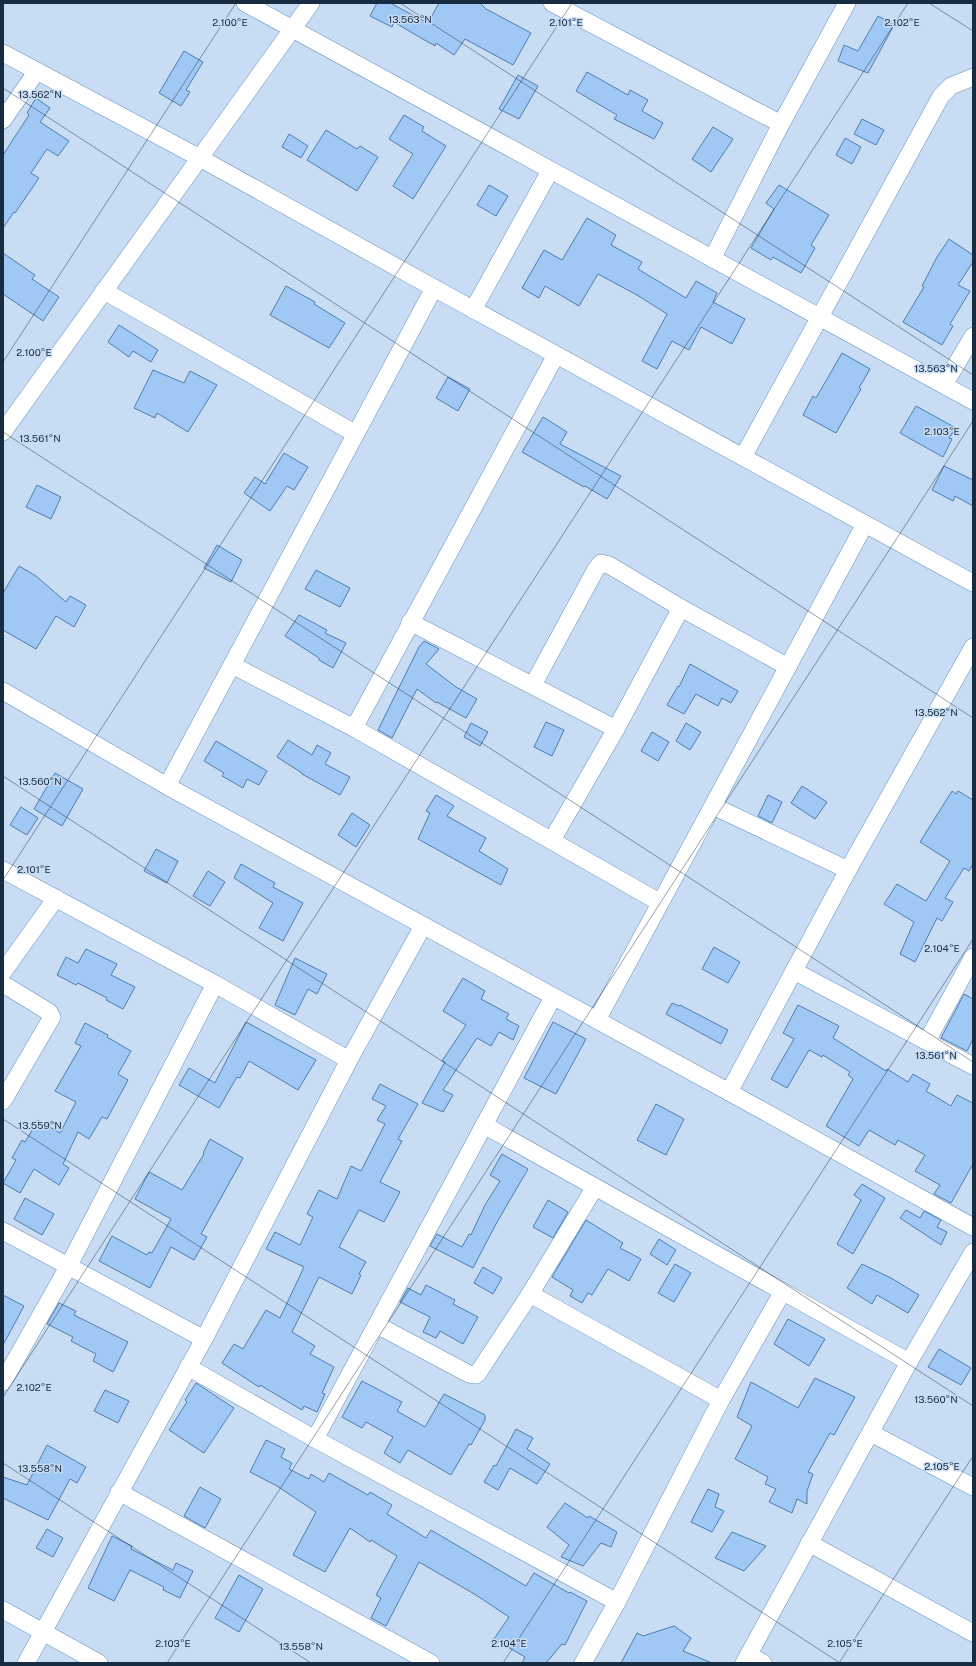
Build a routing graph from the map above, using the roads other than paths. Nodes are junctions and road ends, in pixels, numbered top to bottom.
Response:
1 (245, 3) edge
2 (311, 3) edge
3 (552, 3) edge
4 (847, 3) edge
5 (293, 28) junction
6 (3, 53) edge
7 (37, 71) junction
8 (973, 77) edge
9 (3, 120) edge
10 (782, 124) junction
11 (200, 158) junction
12 (550, 171) junction
13 (712, 259) junction
14 (434, 288) junction
15 (104, 291) junction
16 (473, 310) junction
17 (820, 318) junction
18 (973, 336) edge
19 (556, 355) junction
20 (944, 385) junction
21 (973, 401) edge
22 (6, 423) edge
23 (356, 434) junction
24 (743, 457) junction
25 (864, 524) junction
26 (973, 583) edge
27 (681, 608) junction
28 (410, 622) junction
29 (973, 647) edge
30 (232, 665) junction
31 (788, 666) junction
32 (533, 685) junction
33 (3, 691) edge
34 (354, 728) junction
35 (616, 729) junction
36 (167, 786) junction
37 (713, 806) junction
38 (552, 840) junction
39 (3, 870) edge
40 (848, 870) junction
41 (56, 898) junction
42 (659, 902) junction
43 (423, 926) junction
44 (973, 957) edge
45 (794, 971) junction
46 (3, 972) edge
47 (3, 984) edge
48 (215, 984) junction
49 (553, 997) junction
50 (597, 1020) junction
51 (926, 1041) junction
52 (349, 1060) junction
53 (973, 1066) edge
54 (729, 1092) junction
55 (4, 1096) edge
56 (484, 1125) junction
57 (595, 1187) junction
58 (973, 1227) edge
59 (3, 1231) edge
60 (973, 1252) edge
61 (68, 1267) junction
62 (782, 1293) junction
63 (530, 1294) junction
64 (377, 1325) junction
65 (204, 1339) junction
66 (909, 1362) junction
67 (188, 1367) junction
68 (3, 1382) edge
69 (721, 1400) junction
70 (871, 1432) junction
71 (315, 1439) junction
72 (973, 1487) edge
73 (119, 1492) junction
74 (809, 1543) junction
75 (617, 1602) junction
76 (3, 1610) edge
77 (43, 1632) junction
78 (973, 1633) edge
79 (746, 1659) edge
80 (26, 1663) edge
81 (99, 1663) edge
82 (431, 1663) edge
83 (583, 1663) edge
84 (763, 1663) edge

1 - 5 street
2 - 5 street
3 - 10 street
4 - 10 street
5 - 11 street
5 - 12 street
6 - 7 street
7 - 9 street
7 - 11 street
8 - 17 street
10 - 13 street
11 - 14 street
11 - 15 street
12 - 13 street
12 - 16 street
13 - 17 street
14 - 16 street
14 - 23 street
15 - 22 street
15 - 23 street
16 - 19 street
17 - 20 street
17 - 24 street
18 - 20 street
19 - 24 street
19 - 28 street
20 - 21 street
23 - 30 street
24 - 25 street
25 - 26 street
25 - 31 street
27 - 31 street
27 - 32 street
27 - 35 street
28 - 32 street
28 - 34 street
29 - 40 street
30 - 34 street
30 - 36 street
31 - 37 street
32 - 35 street
33 - 36 street
34 - 38 street
35 - 38 street
36 - 43 street
37 - 40 street
37 - 42 street
38 - 42 street
39 - 41 street
40 - 45 street
41 - 46 street
41 - 48 street
42 - 50 street
43 - 49 street
43 - 52 street
44 - 51 street
45 - 51 street
45 - 54 street
47 - 55 street
48 - 52 street
48 - 61 street
49 - 50 street
49 - 56 street
50 - 54 street
51 - 53 street
52 - 65 street
54 - 58 street
56 - 57 street
56 - 64 street
57 - 62 street
57 - 63 street
59 - 61 street
60 - 66 street
61 - 65 street
61 - 68 street
62 - 66 street
62 - 69 street
63 - 64 street
63 - 69 street
64 - 71 street
65 - 67 street
66 - 70 street
67 - 71 street
67 - 73 street
69 - 75 street
70 - 72 street
70 - 74 street
71 - 75 street
73 - 77 street
73 - 82 street
74 - 78 street
74 - 79 street
75 - 83 street
76 - 77 street
77 - 80 street
77 - 81 street
79 - 84 street

